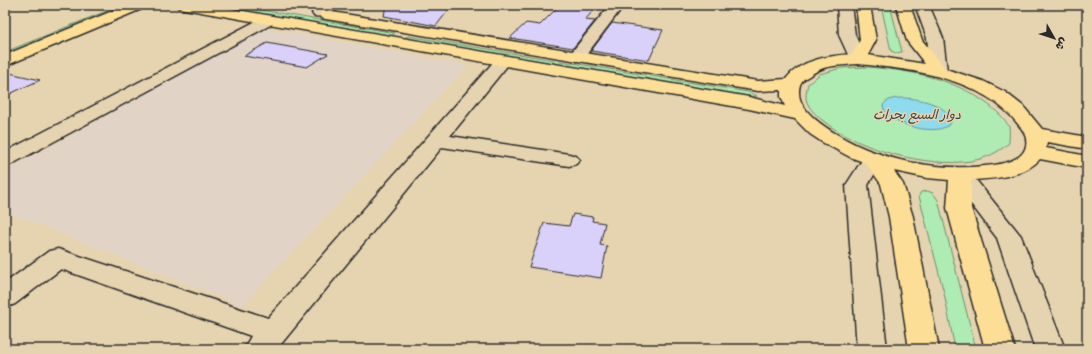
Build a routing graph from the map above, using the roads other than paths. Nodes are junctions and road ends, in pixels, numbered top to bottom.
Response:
1 (109, 5) edge
2 (139, 5) edge
3 (184, 5) edge
4 (333, 5) edge
5 (617, 5) edge
6 (844, 5) edge
7 (863, 5) edge
8 (903, 5) edge
9 (922, 5) edge
10 (269, 12) edge
11 (319, 13) junction
12 (409, 28) junction
13 (390, 41) junction
14 (5, 46) edge
15 (577, 56) junction
16 (858, 59) junction
17 (5, 61) edge
18 (503, 61) junction
19 (939, 71) junction
20 (791, 84) junction
21 (800, 115) junction
22 (436, 140) junction
23 (1087, 142) edge
24 (1035, 143) junction
25 (873, 158) junction
26 (5, 160) edge
27 (569, 160) dead end
28 (1087, 162) edge
29 (960, 174) junction
30 (5, 297) edge
31 (266, 341) edge
32 (872, 349) edge
33 (924, 349) edge
34 (1000, 349) edge
35 (1050, 349) edge

1 - 14 main road
2 - 17 main road
3 - 10 main road
4 - 11 street
5 - 15 street
6 - 16 street
7 - 16 main road
8 - 19 main road
9 - 19 street
10 - 11 main road
10 - 13 main road
10 - 26 street
11 - 12 main road
12 - 13 main road
12 - 15 main road
13 - 18 main road
15 - 20 main road
16 - 19 main road
16 - 20 main road
18 - 21 main road
18 - 22 street
19 - 24 main road
20 - 21 main road
21 - 25 main road
22 - 27 street
22 - 31 street
23 - 24 main road
24 - 28 main road
24 - 29 main road
25 - 29 main road
25 - 32 street
25 - 33 main road
29 - 34 main road
29 - 35 street
30 - 31 street

